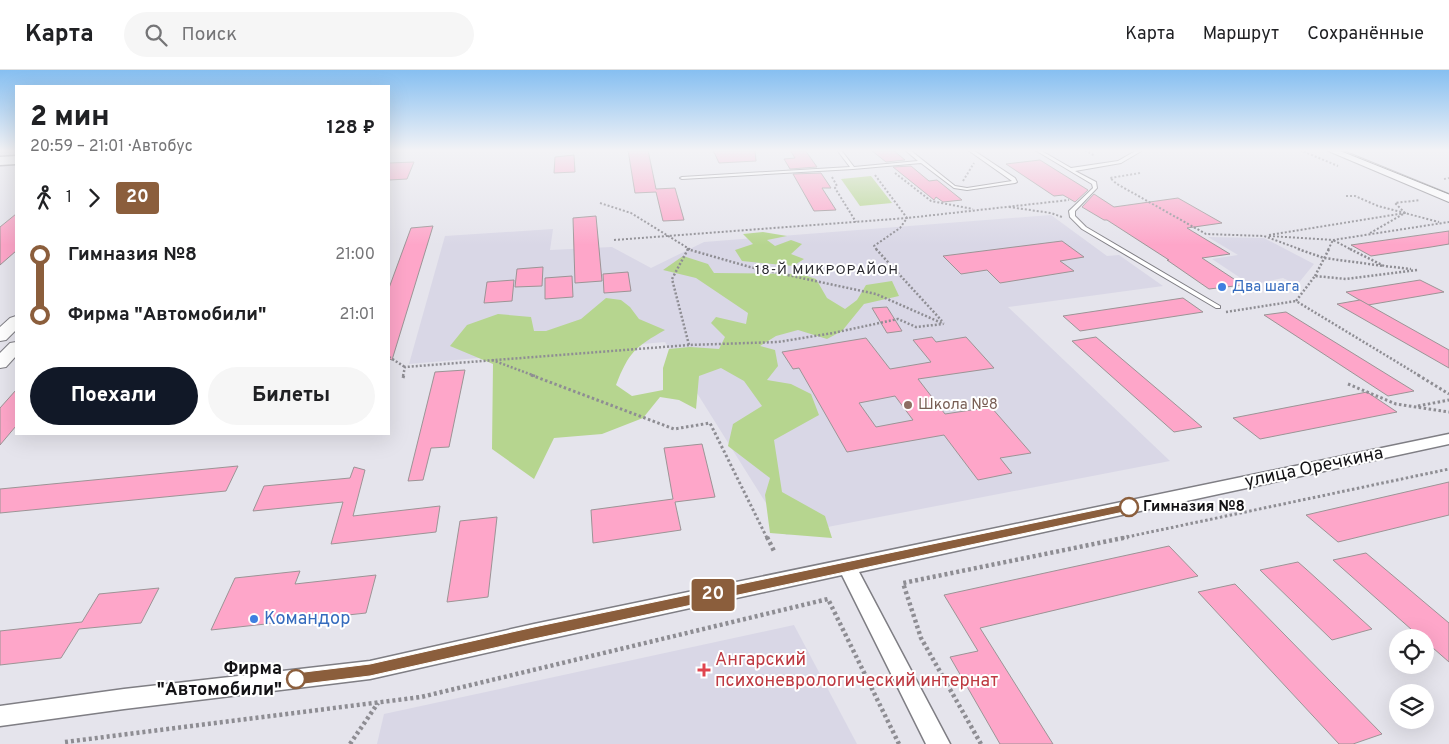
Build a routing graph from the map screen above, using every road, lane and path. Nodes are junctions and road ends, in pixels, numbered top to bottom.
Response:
1 (835, 181) edge
2 (880, 181) edge
3 (905, 181) edge
4 (945, 181) edge
5 (962, 181) edge
6 (1014, 181) edge
7 (1091, 181) edge
8 (1114, 181) edge
9 (1408, 181) edge
10 (958, 188) junction
11 (1346, 196) dead end
12 (1088, 198) junction
13 (1449, 198) edge
14 (1426, 199) dead end
15 (600, 203) dead end
16 (1004, 207) junction
17 (979, 210) junction
18 (1405, 213) junction
19 (908, 218) junction
20 (856, 222) junction
21 (1076, 222) junction
22 (1449, 222) edge
23 (1442, 223) junction
24 (664, 235) junction
25 (1367, 235) junction
26 (1264, 236) junction
27 (614, 240) dead end
28 (1334, 240) junction
29 (688, 250) junction
30 (1324, 258) junction
31 (1384, 266) junction
32 (1315, 276) junction
33 (1296, 301) junction
34 (1218, 308) dead end
35 (1226, 312) dead end
36 (15, 322) edge
37 (944, 324) junction
38 (0, 336) edge
39 (689, 345) junction
40 (15, 348) edge
41 (390, 358) edge
42 (492, 360) junction
43 (0, 363) edge
44 (405, 367) junction
45 (403, 378) dead end
46 (1348, 384) dead end
47 (1449, 394) edge
48 (1449, 400) edge
49 (1414, 406) junction
50 (1449, 412) edge
51 (1449, 439) edge
52 (1449, 469) edge
53 (776, 553) dead end
54 (848, 567) junction
55 (378, 702) junction
56 (0, 716) edge
57 (65, 742) dead end
58 (350, 744) edge
59 (899, 744) edge
60 (938, 744) edge
61 (981, 744) edge

1 - 20 path
2 - 19 path
3 - 17 path
4 - 10 lane
5 - 10 path
6 - 10 lane
7 - 12 lane
8 - 26 path
9 - 13 street
11 - 18 path
12 - 16 path
12 - 21 lane
14 - 18 path
15 - 24 path
16 - 17 path
16 - 21 path
17 - 19 path
18 - 23 path
18 - 25 path
18 - 26 path
19 - 20 path
19 - 37 path
20 - 24 path
21 - 34 lane
22 - 23 path
23 - 25 path
24 - 27 path
24 - 29 path
25 - 28 path
26 - 28 path
26 - 30 path
28 - 30 path
28 - 31 path
29 - 37 path
29 - 39 path
30 - 31 path
30 - 32 path
31 - 32 path
32 - 33 path
33 - 35 path
33 - 47 path
36 - 38 street
37 - 39 path
39 - 42 path
40 - 43 street
41 - 44 path
42 - 44 path
42 - 53 path
44 - 45 path
46 - 49 path
48 - 49 path
49 - 50 path
51 - 54 street, улица Оречкина
52 - 61 path
54 - 56 street, улица Оречкина
54 - 60 street
55 - 57 path
55 - 58 path
55 - 59 path

